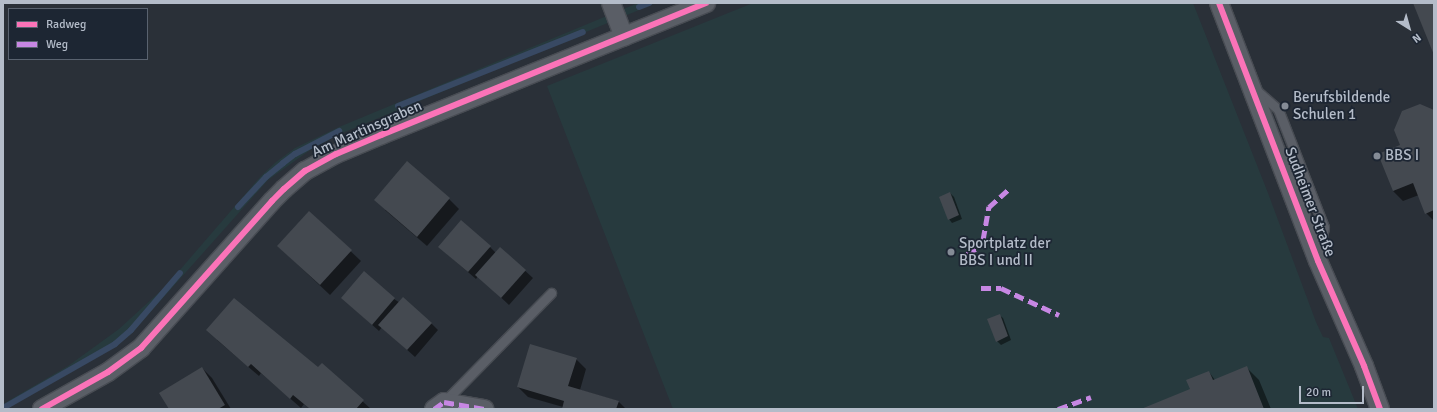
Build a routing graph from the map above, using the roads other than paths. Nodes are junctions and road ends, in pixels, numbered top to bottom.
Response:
1 (611, 3) edge
2 (706, 3) edge
3 (1219, 3) edge
4 (624, 37) junction
5 (552, 293) dead end
6 (439, 405) edge
7 (42, 409) edge
8 (484, 409) edge
9 (1380, 409) edge

1 - 4 street
2 - 4 street, Am Martinsgraben
3 - 9 street, Sudheimer Straße
4 - 7 street, Am Martinsgraben
5 - 6 lane
6 - 8 street

